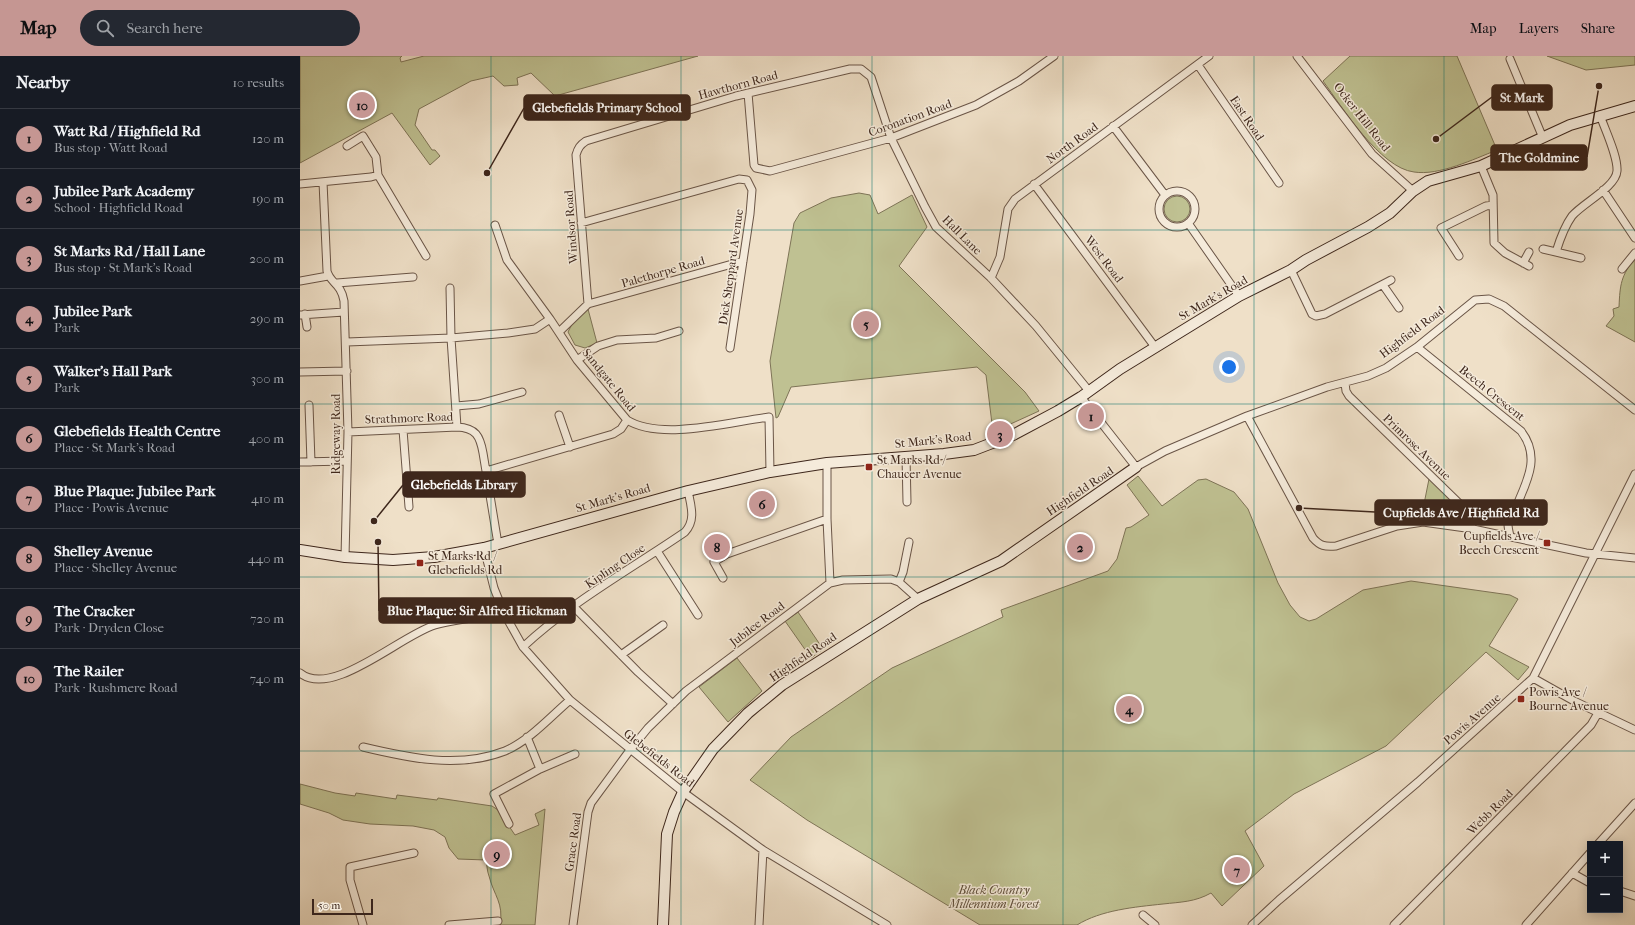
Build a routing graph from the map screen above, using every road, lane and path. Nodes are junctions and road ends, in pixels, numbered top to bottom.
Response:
1 (1054, 56) edge
2 (1210, 56) edge
3 (1297, 56) edge
4 (1510, 59) dead end
5 (1198, 65) junction
6 (861, 69) joint
7 (748, 93) junction
8 (1635, 106) edge
9 (1600, 115) junction
10 (1113, 126) junction
11 (891, 138) junction
12 (1543, 138) junction
13 (347, 146) dead end
14 (578, 148) joint
15 (1481, 166) junction
16 (378, 175) junction
17 (323, 182) junction
18 (1278, 183) dead end
19 (300, 184) edge
20 (1034, 184) junction
21 (1603, 190) junction
22 (1413, 191) junction
23 (1165, 195) junction
24 (1493, 205) junction
25 (581, 223) junction
26 (1188, 223) junction
27 (495, 225) dead end
28 (1635, 238) edge
29 (1543, 248) dead end
30 (1529, 252) dead end
31 (1556, 252) junction
32 (1635, 253) edge
33 (426, 256) dead end
34 (1459, 256) dead end
35 (1581, 258) dead end
36 (743, 261) junction
37 (1622, 269) dead end
38 (1291, 270) junction
39 (328, 276) junction
40 (413, 277) dead end
41 (991, 278) junction
42 (1391, 280) dead end
43 (300, 281) edge
44 (337, 283) junction
45 (1383, 284) junction
46 (450, 288) dead end
47 (1239, 296) junction
48 (588, 304) junction
49 (1399, 308) dead end
50 (344, 312) junction
51 (302, 314) edge
52 (550, 319) junction
53 (307, 327) dead end
54 (559, 332) junction
55 (679, 332) dead end
56 (451, 338) junction
57 (346, 342) junction
58 (1155, 347) junction
59 (1418, 347) junction
60 (730, 348) dead end
61 (577, 360) junction
62 (347, 371) junction
63 (300, 372) edge
64 (1345, 382) junction
65 (522, 392) dead end
66 (1085, 394) junction
67 (309, 405) dead end
68 (456, 406) junction
69 (1635, 410) edge
70 (560, 415) dead end
71 (1247, 416) junction
72 (627, 420) junction
73 (457, 427) junction
74 (403, 430) junction
75 (348, 432) junction
76 (570, 447) junction
77 (906, 457) junction
78 (348, 461) junction
79 (300, 462) edge
80 (310, 462) junction
81 (827, 463) junction
82 (1136, 467) junction
83 (486, 471) junction
84 (770, 472) junction
85 (1635, 474) edge
86 (688, 491) junction
87 (907, 502) dead end
88 (409, 507) dead end
89 (827, 519) junction
90 (1473, 529) junction
91 (1510, 536) junction
92 (909, 542) dead end
93 (498, 544) junction
94 (484, 548) junction
95 (300, 550) edge
96 (657, 551) junction
97 (1596, 554) junction
98 (345, 557) junction
99 (1635, 558) edge
100 (723, 578) dead end
101 (830, 582) junction
102 (899, 582) junction
103 (918, 599) junction
104 (574, 607) junction
105 (504, 612) junction
106 (698, 615) dead end
107 (663, 625) dead end
108 (523, 647) junction
109 (621, 655) junction
110 (300, 673) edge
111 (1533, 678) junction
112 (570, 700) junction
113 (673, 704) junction
114 (1598, 713) junction
115 (1635, 730) edge
116 (527, 737) junction
117 (363, 747) dead end
118 (630, 750) junction
119 (575, 754) dead end
120 (540, 769) junction
121 (683, 792) junction
122 (1635, 803) edge
123 (510, 824) dead end
124 (1601, 841) edge
125 (763, 850) junction
126 (414, 853) dead end
127 (1587, 856) edge
128 (1572, 873) junction
129 (1587, 881) edge
130 (1623, 892) edge
131 (1635, 896) edge
132 (1143, 915) dead end
133 (498, 921) dead end
134 (363, 925) edge
135 (449, 925) edge
136 (573, 925) edge
137 (663, 925) edge
138 (759, 925) edge
139 (887, 925) edge
140 (1155, 925) edge
141 (1252, 925) edge
142 (1394, 925) edge
143 (1526, 925) edge

1 - 11 street, Coronation Road
2 - 5 street, North Road
3 - 22 street, Ocker Hill Road
4 - 12 street
5 - 10 street, North Road
5 - 18 street, East Road
6 - 7 street, Hawthorn Road
6 - 11 street, Hall Lane
7 - 11 street, Coronation Road
7 - 14 street, Hawthorn Road
8 - 9 street
9 - 12 street
9 - 21 street
10 - 20 street, North Road
10 - 23 street
11 - 41 street, Hall Lane
12 - 15 street
13 - 16 street
14 - 25 street, Windsor Road
15 - 22 street
15 - 24 street
16 - 17 street
16 - 33 street
17 - 19 street
17 - 39 street
20 - 41 street, North Road
20 - 58 street, West Road
21 - 28 street
21 - 31 street
22 - 38 street, St Mark's Road
23 - 26 street
23 - 26 street
24 - 30 street
24 - 34 street
25 - 36 street, Dick Sheppard Avenue
25 - 48 street, Windsor Road
26 - 47 street
27 - 52 street, Sandgate Road
29 - 31 street
31 - 35 street
32 - 37 street
36 - 48 street, Palethorpe Road
36 - 60 street, Dick Sheppard Avenue
38 - 45 street
38 - 47 street, St Mark's Road
39 - 43 street
39 - 44 street
40 - 44 street
41 - 66 street, Hall Lane
42 - 45 street
44 - 50 street, Ridgeway Road
45 - 49 street
46 - 56 street
47 - 58 street, St Mark's Road
48 - 54 street
50 - 51 street
50 - 57 street, Ridgeway Road
51 - 53 street
52 - 54 street, Sandgate Road
52 - 56 street
54 - 61 street, Sandgate Road
55 - 61 street
56 - 57 street
56 - 68 street
57 - 62 street, Ridgeway Road
58 - 66 street, St Mark's Road
59 - 64 street, Highfield Road
59 - 69 street, Highfield Road
59 - 91 street, Beech Crescent
61 - 72 street, Sandgate Road
62 - 63 street
62 - 75 street, Ridgeway Road
64 - 71 street, Highfield Road
64 - 90 street, Primrose Avenue
65 - 68 street
66 - 77 street, St Mark's Road
66 - 82 street, Hall Lane
67 - 80 street
68 - 73 street
70 - 76 street
71 - 82 street, Highfield Road
71 - 90 street
72 - 76 street
72 - 84 street, Sandgate Road
73 - 74 street, Strathmore Road
73 - 83 street, Strathmore Road
74 - 75 street, Strathmore Road
74 - 88 street
75 - 78 street, Ridgeway Road
76 - 83 street
77 - 81 street, St Mark's Road
77 - 87 street
78 - 80 street
78 - 98 street, Ridgeway Road
79 - 80 street
81 - 84 street, St Mark's Road
81 - 89 street
82 - 103 street, Highfield Road
83 - 93 street, Strathmore Road
84 - 86 street, St Mark's Road
85 - 97 street, Powis Avenue
86 - 93 street, St Mark's Road
86 - 96 street, Kipling Close
89 - 100 street
89 - 101 street
90 - 91 street
91 - 97 street
92 - 102 street
93 - 94 street, St Mark's Road
94 - 98 street, St Mark's Road
94 - 105 street, Glebefields Road
95 - 98 street, St Mark's Road
96 - 104 street, Kipling Close
96 - 106 street
97 - 99 street
97 - 111 street, Powis Avenue
101 - 102 street
101 - 113 street, Jubilee Road
102 - 103 street
103 - 121 street, Highfield Road
104 - 108 street, Kipling Close
104 - 109 street
105 - 108 street, Glebefields Road
105 - 110 street
107 - 109 street
108 - 112 street, Glebefields Road
109 - 113 street
111 - 114 street
111 - 141 street, Powis Avenue
112 - 116 street
112 - 118 street, Glebefields Road
113 - 118 street, Jubilee Road
114 - 115 street
114 - 142 street, Webb Road
116 - 117 street
116 - 120 street
118 - 121 street, Glebefields Road
118 - 136 street, Grace Road
119 - 120 street
120 - 123 street
121 - 125 street, Glebefields Road
121 - 137 street, Highfield Road
122 - 124 street
125 - 138 street
125 - 139 street, Glebefields Road
126 - 134 street
127 - 128 street
128 - 129 street
128 - 143 street
130 - 131 street
132 - 140 street
133 - 135 street

